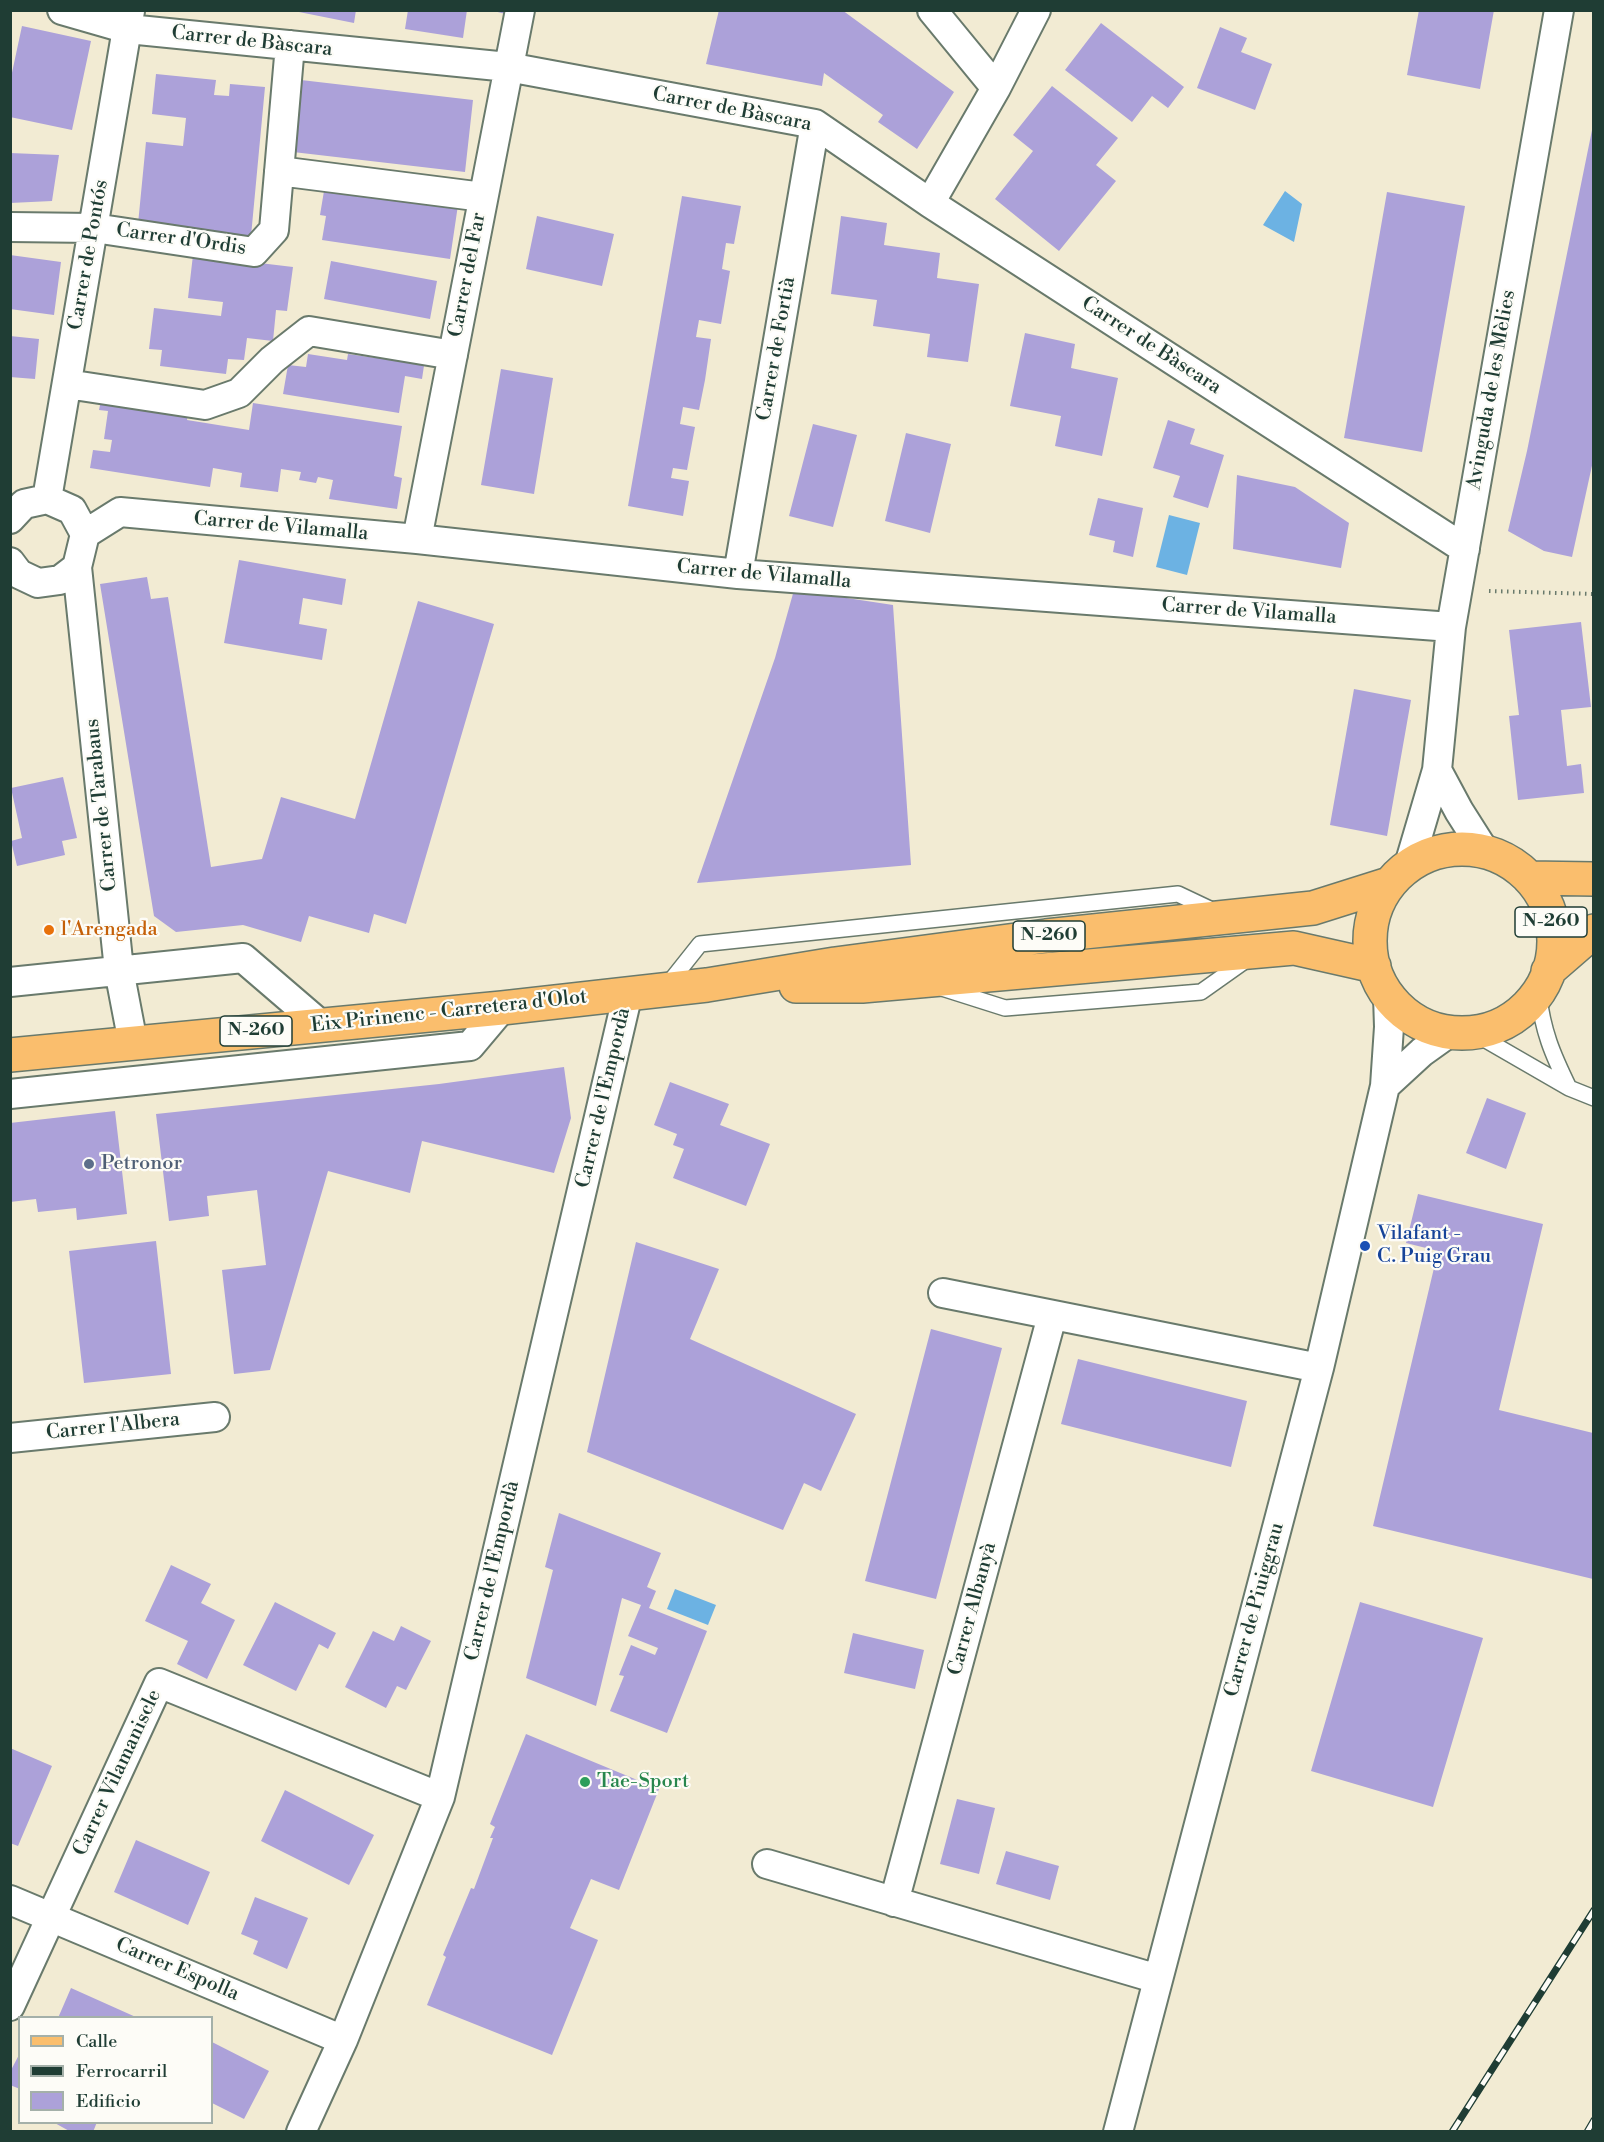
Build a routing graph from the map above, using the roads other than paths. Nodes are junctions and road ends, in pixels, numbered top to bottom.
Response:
1 (62, 10) edge
2 (520, 10) edge
3 (932, 10) edge
4 (1036, 10) edge
5 (1558, 10) edge
6 (129, 20) edge
7 (290, 45) junction
8 (508, 67) junction
9 (996, 88) junction
10 (815, 124) junction
11 (279, 171) junction
12 (483, 197) junction
13 (930, 203) junction
14 (10, 227) edge
15 (94, 228) junction
16 (453, 355) junction
17 (67, 384) junction
18 (23, 506) edge
19 (85, 534) junction
20 (417, 539) junction
21 (1465, 549) junction
22 (77, 567) junction
23 (738, 574) junction
24 (13, 575) edge
25 (1451, 627) junction
26 (1437, 770) junction
27 (1485, 852) junction
28 (1399, 875) junction
29 (1529, 878) junction
30 (1593, 879) edge
31 (1227, 917) junction
32 (1593, 931) edge
33 (1374, 966) junction
34 (119, 970) junction
35 (10, 982) edge
36 (1543, 982) junction
37 (707, 985) junction
38 (664, 989) junction
39 (628, 993) junction
40 (1388, 996) junction
41 (502, 1008) junction
42 (321, 1025) junction
43 (1461, 1032) junction
44 (133, 1043) junction
45 (10, 1055) edge
46 (1385, 1086) junction
47 (1569, 1088) junction
48 (10, 1094) edge
49 (1593, 1098) edge
50 (943, 1293) dead end
51 (1052, 1316) junction
52 (1319, 1368) junction
53 (214, 1417) dead end
54 (10, 1438) edge
55 (440, 1797) junction
56 (767, 1864) dead end
57 (10, 1900) edge
58 (894, 1902) junction
59 (51, 1917) junction
60 (1158, 1980) junction
61 (10, 2006) edge
62 (343, 2040) junction
63 (301, 2132) edge
64 (1118, 2132) edge

1 - 6 street, Carrer de Bàscara
2 - 8 street, Carrer del Far
3 - 9 street
4 - 9 street
5 - 21 street, Avinguda de les Mèlies
6 - 7 street, Carrer de Bàscara
6 - 15 street, Carrer de Pontós
7 - 8 street, Carrer de Bàscara
7 - 11 street, Carrer d'Ordis
8 - 10 street, Carrer de Bàscara
8 - 12 street, Carrer del Far
9 - 13 street
10 - 13 street, Carrer de Bàscara
10 - 23 street, Carrer de Fortià
11 - 12 street
11 - 15 street, Carrer d'Ordis
12 - 16 street, Carrer del Far
13 - 21 street, Carrer de Bàscara
14 - 15 street
15 - 17 street, Carrer de Pontós
16 - 17 street
16 - 20 street, Carrer del Far
17 - 18 street, Carrer de Pontós
18 - 19 street
19 - 20 street, Carrer de Vilamalla
19 - 22 street, Carrer de Tarabaus
20 - 23 street, Carrer de Vilamalla
21 - 25 street, Avinguda de les Mèlies
22 - 24 street
22 - 34 street, Carrer de Tarabaus
23 - 25 street, Carrer de Vilamalla
25 - 26 street, Avinguda de les Mèlies
26 - 27 street
26 - 28 street, Avinguda de les Mèlies
27 - 28 main road, N-260
27 - 29 main road, N-260
28 - 31 main road, Eix Pirinenc - Carretera d'Olot / N-260
28 - 33 main road
29 - 30 main road, N-260
29 - 36 main road, N-260
31 - 37 main road, Eix Pirinenc - Carretera d'Olot / N-260
31 - 38 lane
32 - 36 main road, N-260
33 - 37 main road, Eix Pirinenc - Carretera d'Olot / N-260
33 - 40 main road
34 - 35 street
34 - 42 street
34 - 44 street, Carrer de Tarabaus
36 - 43 main road, N-260
36 - 47 lane
37 - 38 main road, Eix Pirinenc - Carretera d'Olot / N-260
38 - 39 main road, Eix Pirinenc - Carretera d'Olot / N-260
39 - 41 main road, Eix Pirinenc - Carretera d'Olot / N-260
39 - 55 street, Carrer de l'Empordà
40 - 43 main road
40 - 46 street, Carrer de Piuiggrau
41 - 42 main road, Eix Pirinenc - Carretera d'Olot / N-260
41 - 48 street
42 - 44 main road, Eix Pirinenc - Carretera d'Olot / N-260
43 - 46 street
43 - 47 lane
44 - 45 main road, Eix Pirinenc - Carretera d'Olot / N-260
46 - 52 street, Carrer de Piuiggrau
47 - 49 lane
50 - 51 street
51 - 52 street
51 - 58 street, Carrer Albanyà
52 - 60 street, Carrer de Piuiggrau
53 - 54 street, Carrer l'Albera
55 - 59 street, Carrer Vilamaniscle
55 - 62 street, Carrer de l'Empordà
56 - 58 street
57 - 59 street, Carrer Espolla
58 - 60 street
59 - 61 street, Carrer Vilamaniscle
59 - 62 street, Carrer Espolla
60 - 64 street, Carrer de Piuiggrau
62 - 63 street, Carrer de l'Empordà

